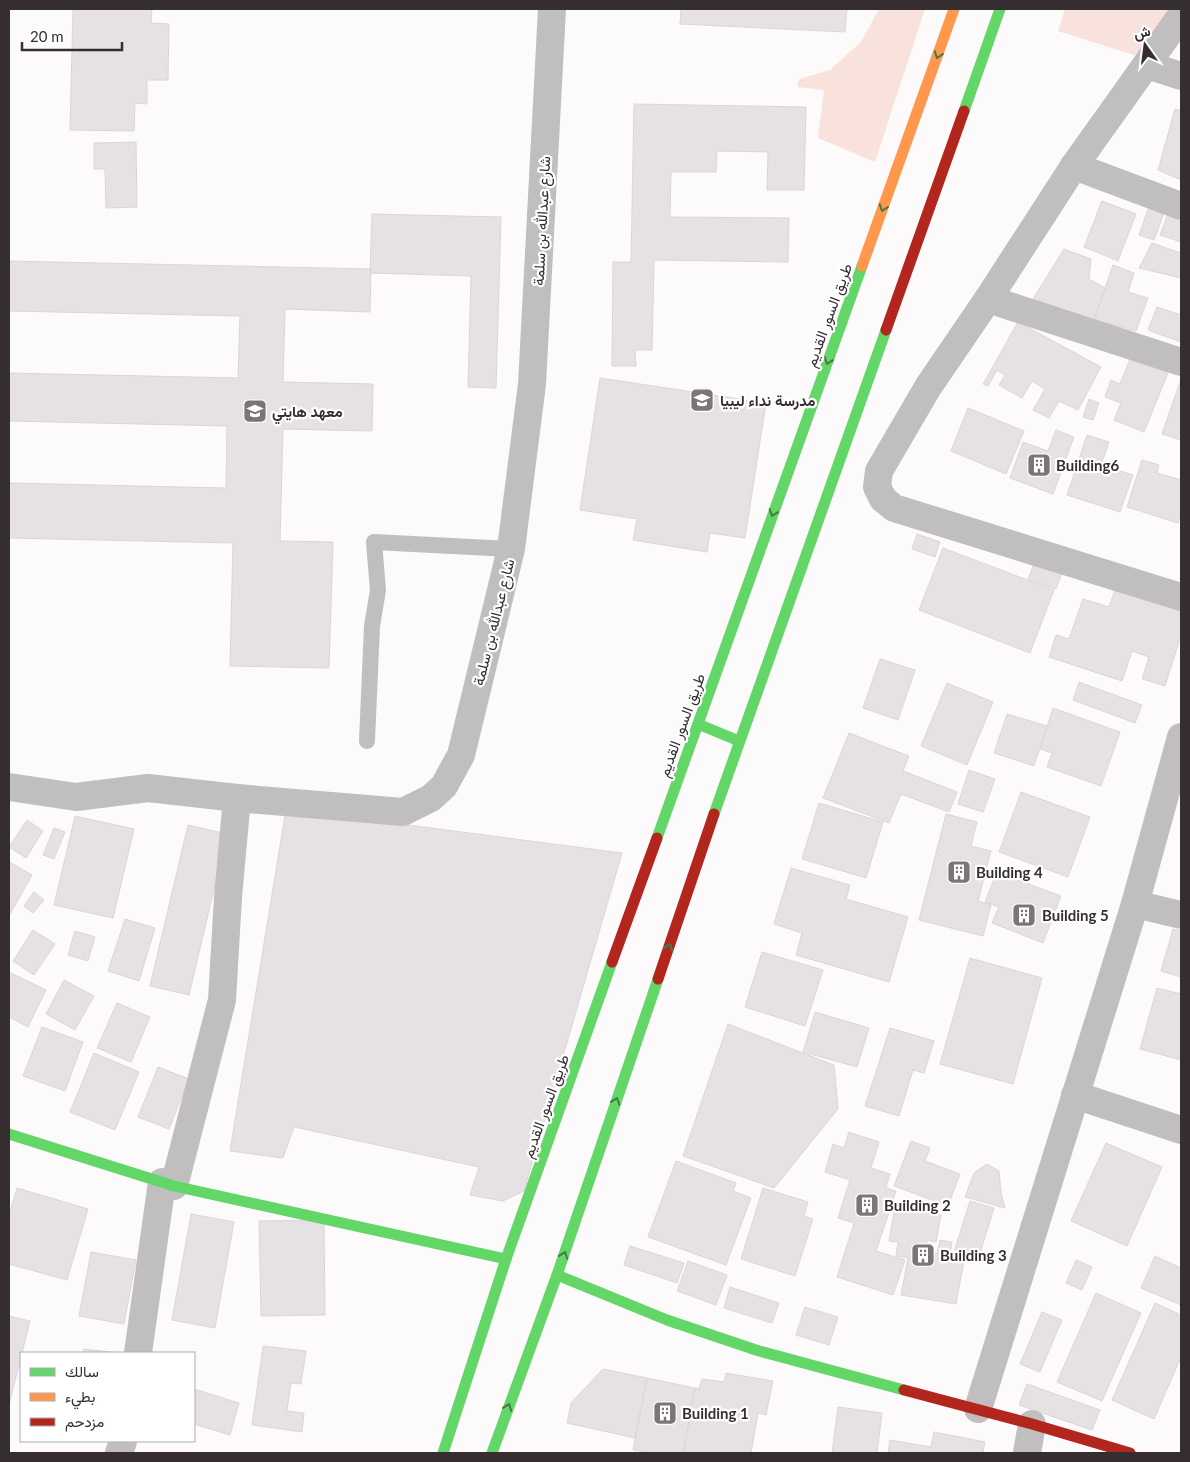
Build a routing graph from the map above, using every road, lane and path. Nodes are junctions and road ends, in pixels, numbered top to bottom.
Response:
1 (552, 9) edge
2 (954, 9) edge
3 (1000, 9) edge
4 (1181, 16) edge
5 (1147, 65) junction
6 (1181, 76) edge
7 (1074, 166) junction
8 (1181, 206) edge
9 (988, 299) junction
10 (1181, 362) edge
11 (511, 549) junction
12 (1181, 597) edge
13 (698, 724) junction
14 (1181, 737) edge
15 (367, 741) dead end
16 (739, 741) junction
17 (9, 787) edge
18 (237, 798) junction
19 (1135, 904) junction
20 (1181, 915) edge
21 (1075, 1095) junction
22 (1181, 1130) edge
23 (9, 1134) edge
24 (168, 1184) junction
25 (506, 1259) junction
26 (557, 1275) junction
27 (138, 1352) edge
28 (978, 1409) junction
29 (1032, 1424) junction
30 (443, 1453) edge
31 (492, 1453) edge
32 (1027, 1453) edge
33 (1130, 1453) edge

1 - 11 street, شارع عبدالله بن سلمة
2 -> 13 main road, طريق السور القديم
3 - 16 main road
4 - 5 street
5 - 6 street
5 - 7 street
7 - 8 street
7 - 9 street
9 - 10 street
9 - 12 street
11 - 15 lane
11 - 18 street, شارع عبدالله بن سلمة
13 - 16 main road
13 - 25 main road, طريق السور القديم
14 - 19 street
26 -> 16 main road
17 - 18 street, شارع عبدالله بن سلمة
18 - 24 street
19 - 20 street
19 - 21 street
21 - 22 street
21 - 28 street
23 - 24 main road
24 - 25 main road
24 - 27 street
25 - 30 main road, طريق السور القديم
26 - 28 main road
31 -> 26 main road
28 - 29 main road
29 - 32 street
29 - 33 main road

